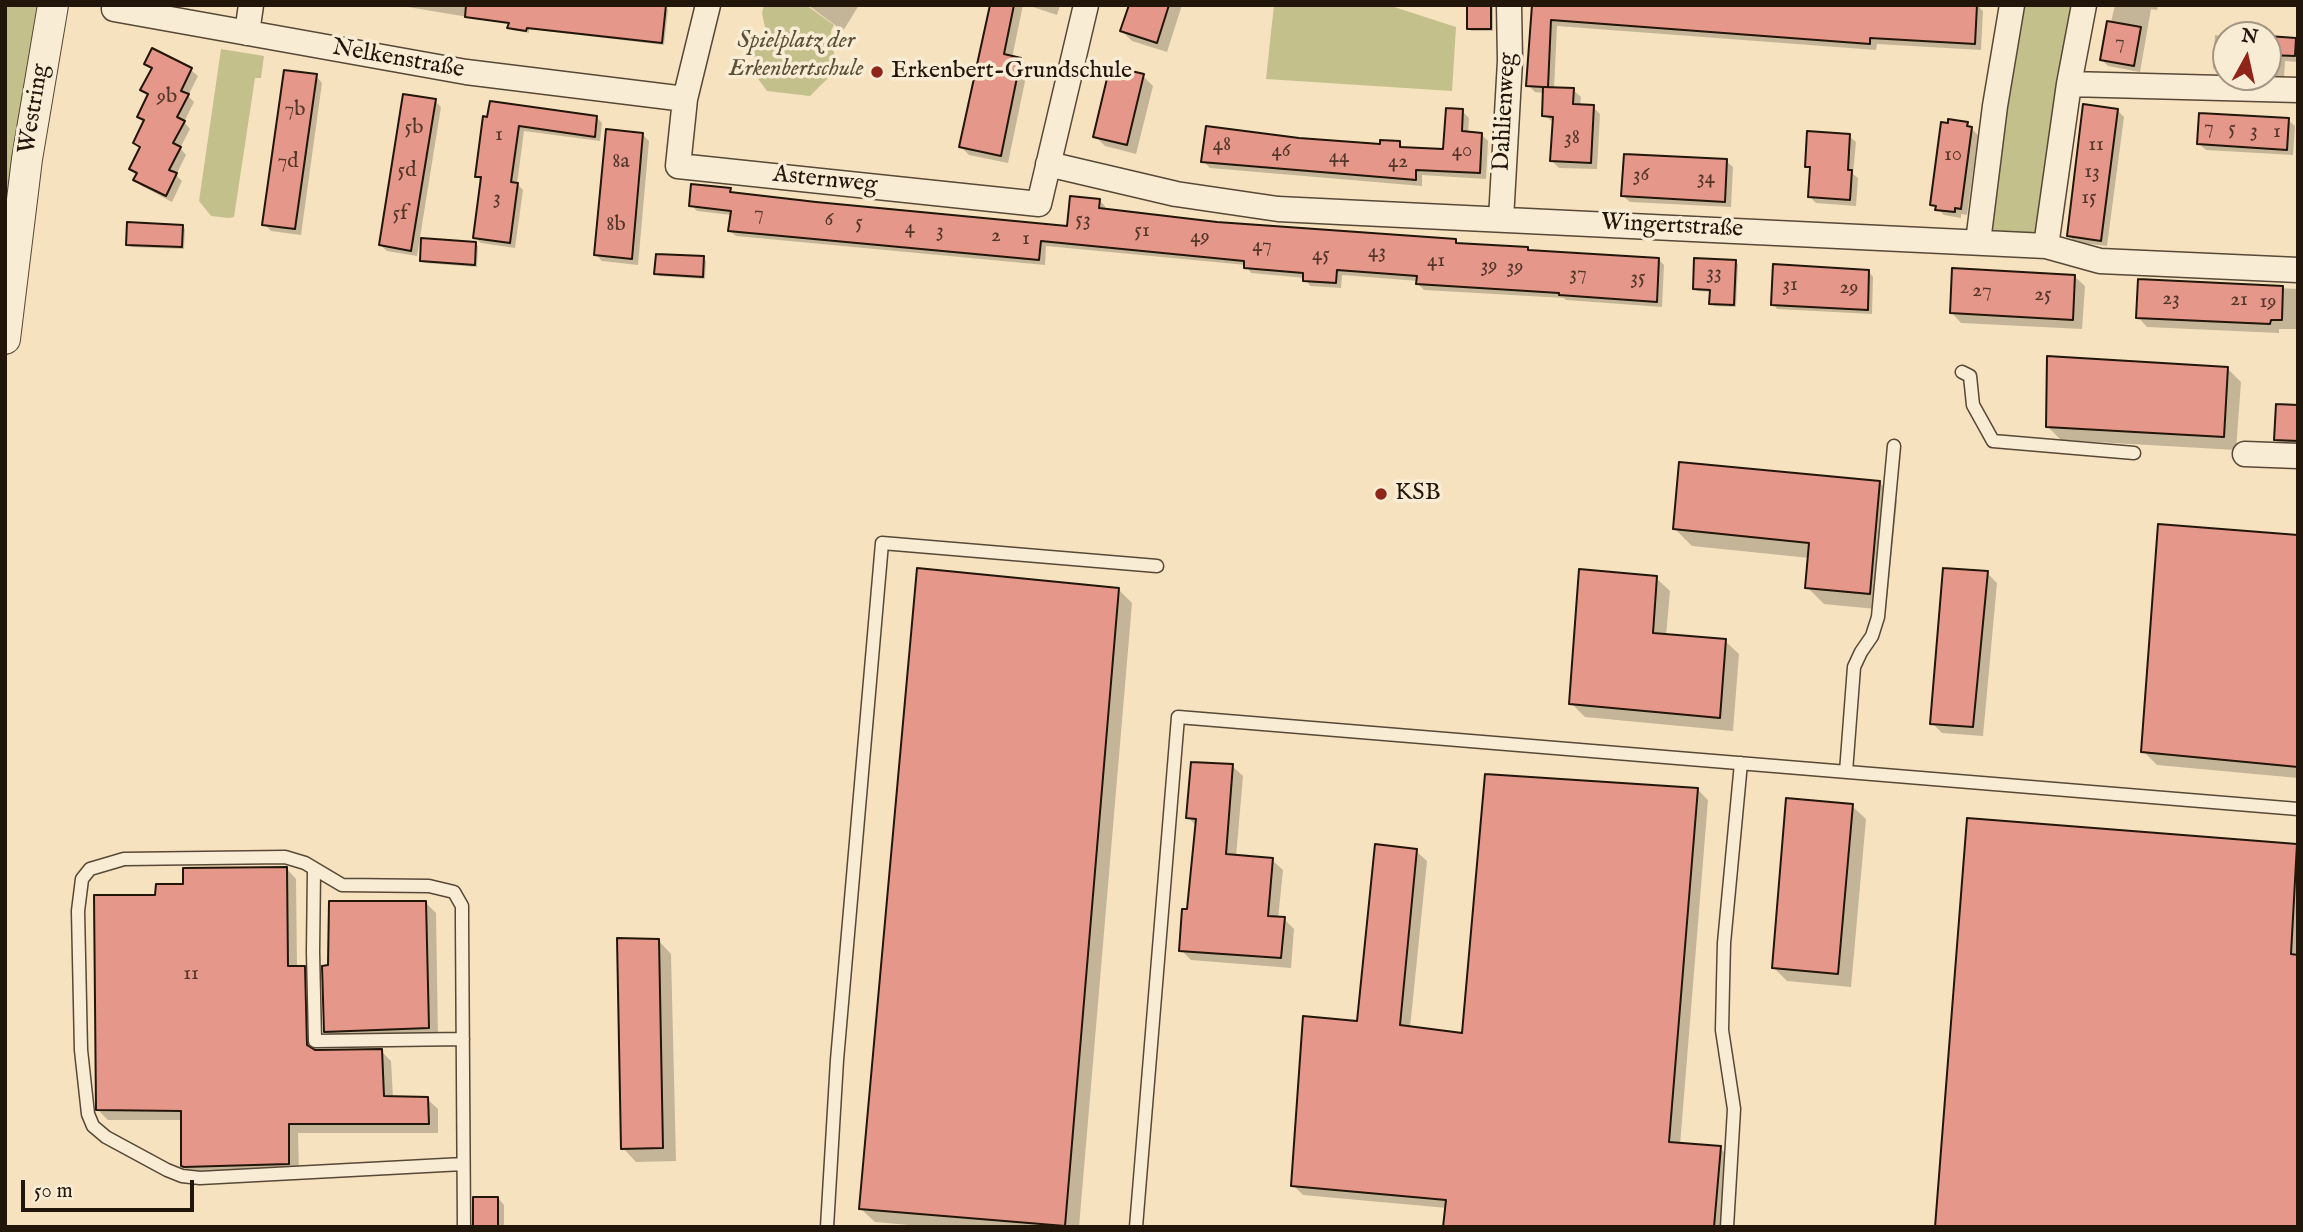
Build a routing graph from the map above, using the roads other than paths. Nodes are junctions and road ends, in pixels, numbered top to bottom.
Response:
1 (52, 5) edge
2 (251, 5) edge
3 (708, 5) edge
4 (1086, 5) edge
5 (1509, 5) edge
6 (2012, 5) edge
7 (2084, 5) edge
8 (114, 9) dead end
9 (247, 33) junction
10 (2069, 84) junction
11 (2298, 90) edge
12 (685, 99) junction
13 (1048, 164) junction
14 (1501, 219) junction
15 (1978, 242) junction
16 (2046, 246) junction
17 (2298, 270) edge
18 (5, 339) edge
19 (1962, 372) dead end
20 (1894, 446) dead end
21 (2134, 453) dead end
22 (2245, 454) dead end
23 (2298, 456) edge
24 (1157, 566) dead end
25 (1741, 763) junction
26 (1846, 772) junction
27 (2298, 809) edge
28 (314, 870) junction
29 (463, 1039) junction
30 (463, 1164) junction
31 (464, 1227) edge
32 (827, 1227) edge
33 (1136, 1227) edge
34 (1727, 1227) edge

1 - 18 street, Westring
2 - 9 street
3 - 12 street
4 - 13 street
5 - 14 street, Dahlienweg
6 - 15 street
7 - 10 street
8 - 9 street, Nelkenstraße
9 - 12 street, Nelkenstraße
10 - 11 street
10 - 16 street
12 - 13 street, Asternweg
13 - 14 street, Wingertstraße
14 - 15 street, Wingertstraße
15 - 16 street, Wingertstraße
16 - 17 street, Wingertstraße
19 - 21 lane
20 - 26 lane
22 - 23 street
24 - 32 lane
25 - 26 lane
25 - 33 lane
25 - 34 lane
26 - 27 lane
28 - 29 lane
28 - 29 lane
28 - 30 lane
29 - 30 lane
30 - 31 lane

